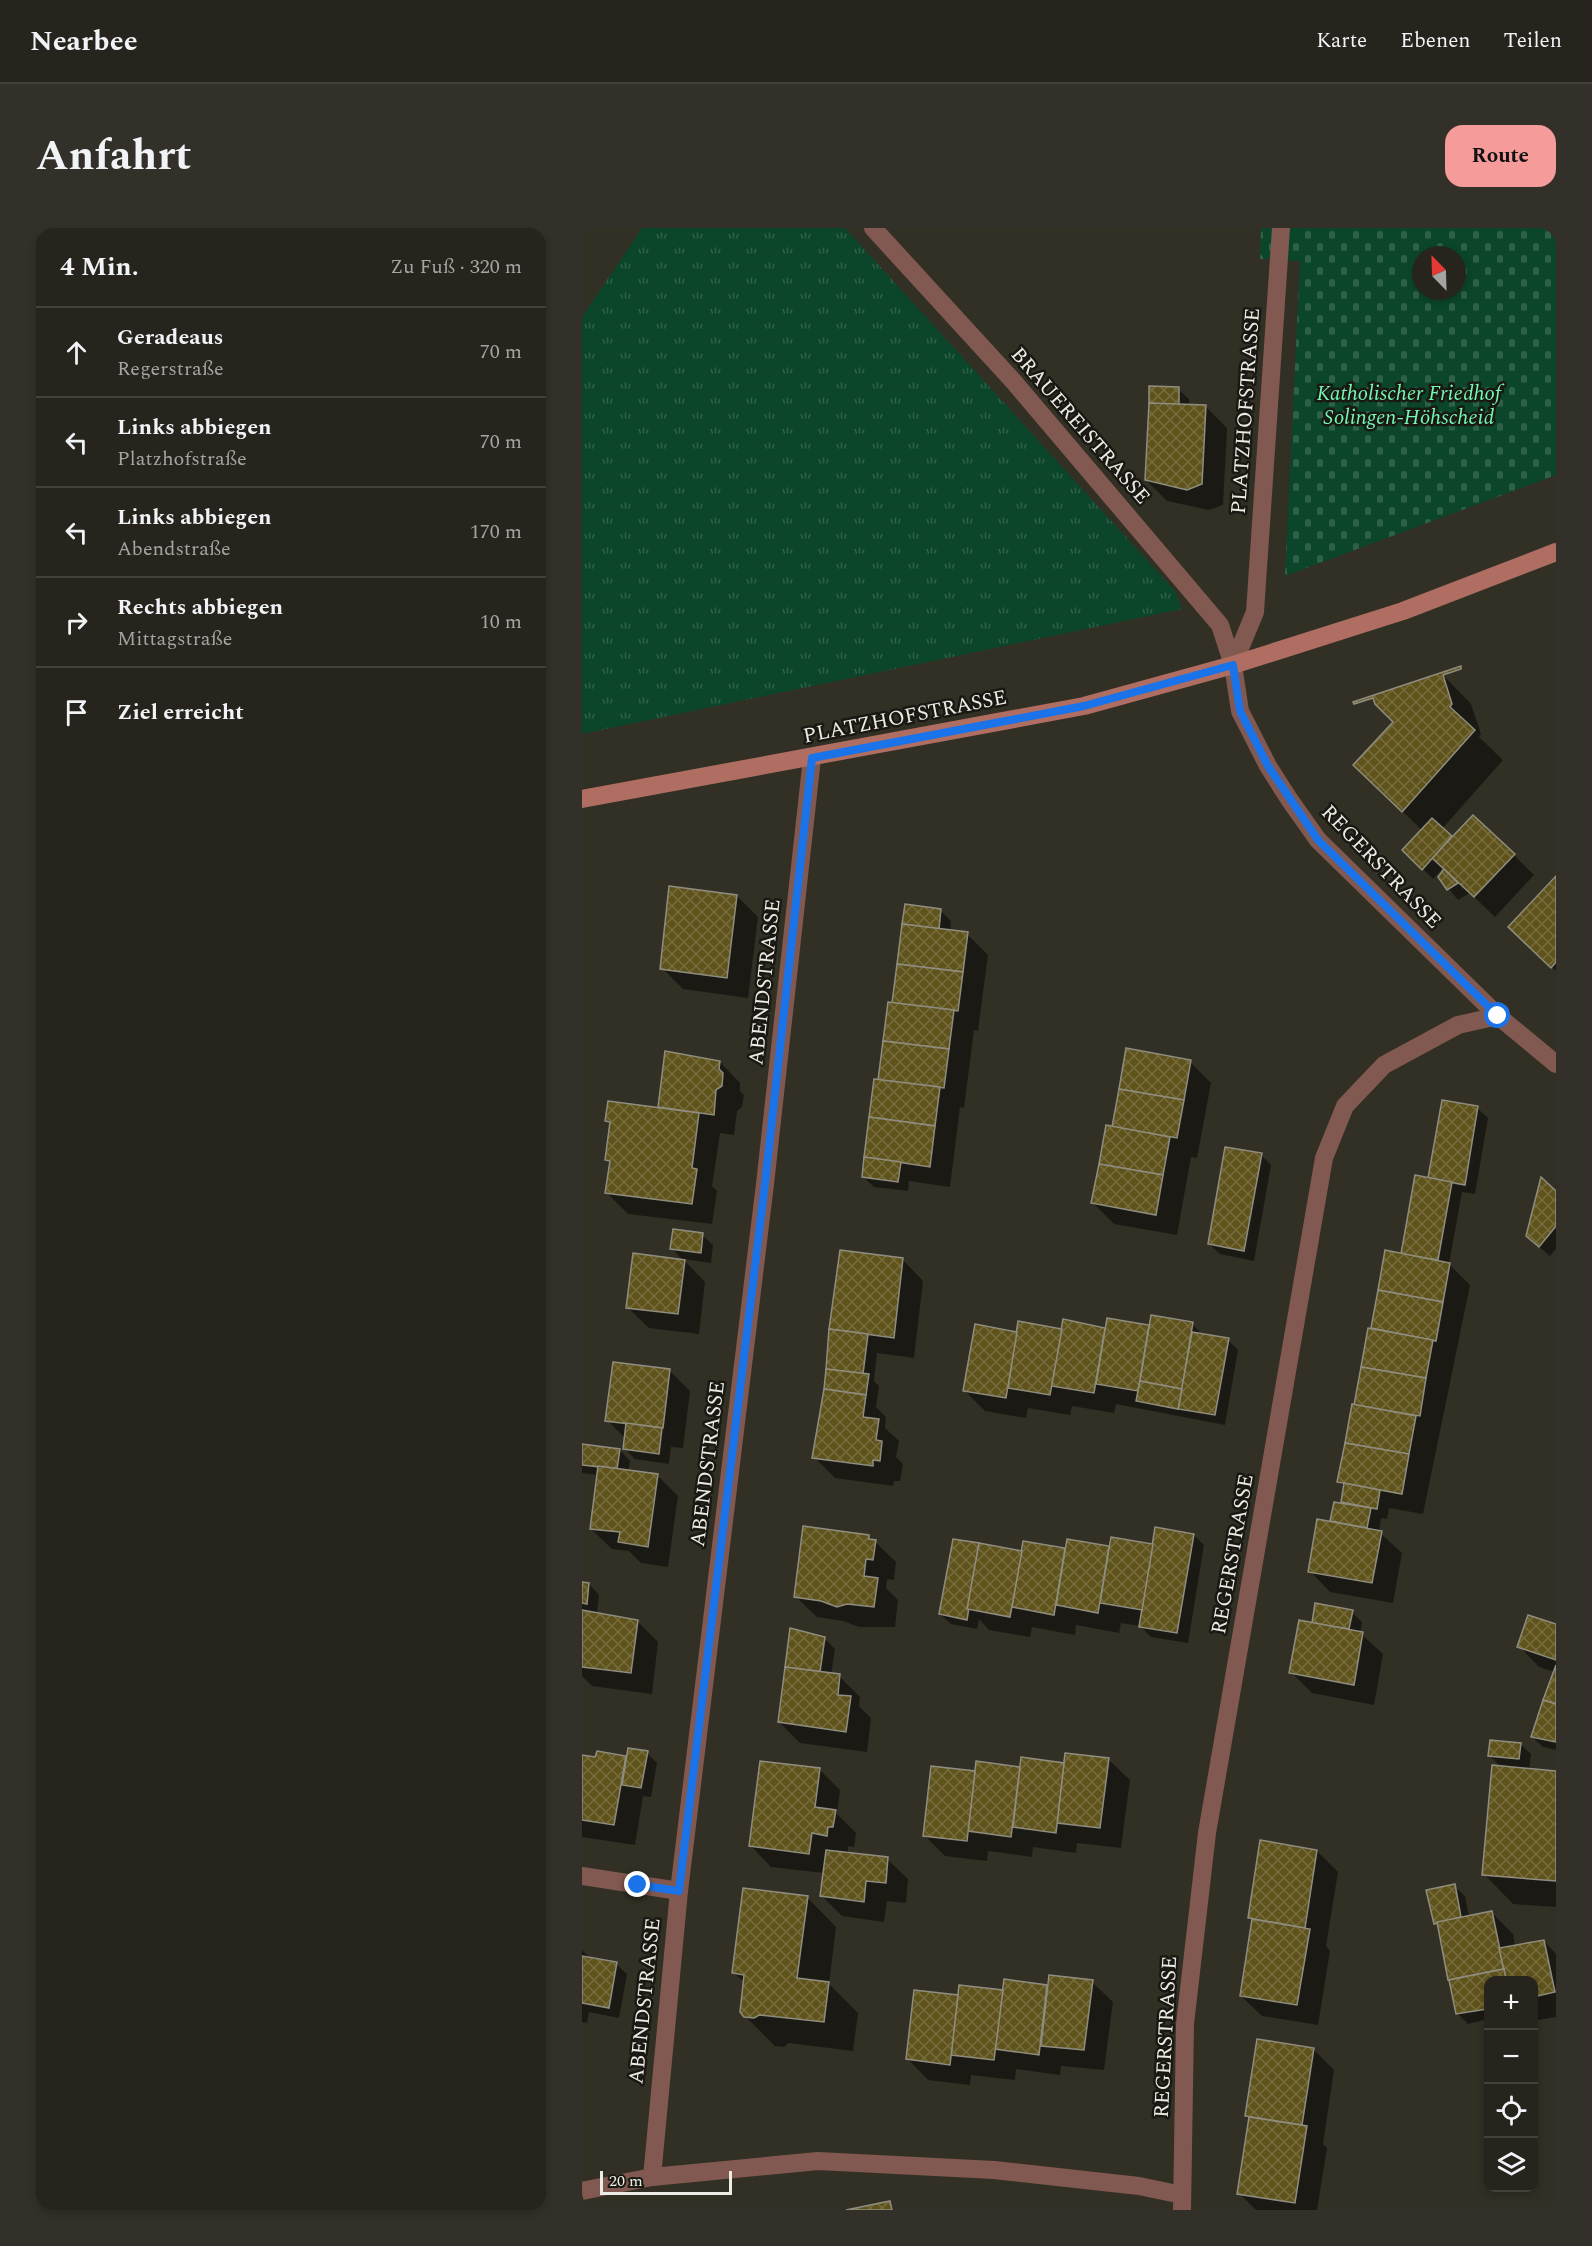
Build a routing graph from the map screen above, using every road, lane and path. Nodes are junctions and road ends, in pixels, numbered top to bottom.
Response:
1 (873, 228) edge
2 (1281, 228) edge
3 (1556, 552) edge
4 (1233, 665) junction
5 (812, 758) junction
6 (582, 799) edge
7 (1498, 1016) junction
8 (1556, 1064) edge
9 (582, 1876) edge
10 (679, 1891) junction
11 (652, 2177) junction
12 (582, 2191) edge
13 (1182, 2203) edge

1 - 4 street, BRAUEREISTRASSE
2 - 4 street, PLATZHOFSTRASSE
3 - 4 main road, PLATZHOFSTRASSE
4 - 5 main road, PLATZHOFSTRASSE
4 - 7 street, REGERSTRASSE
5 - 6 main road, PLATZHOFSTRASSE
5 - 10 street, ABENDSTRASSE
7 - 8 street, REGERSTRASSE
7 - 13 street, REGERSTRASSE
9 - 10 street
10 - 11 street, ABENDSTRASSE
11 - 12 street, REGERSTRASSE
11 - 13 street, REGERSTRASSE

